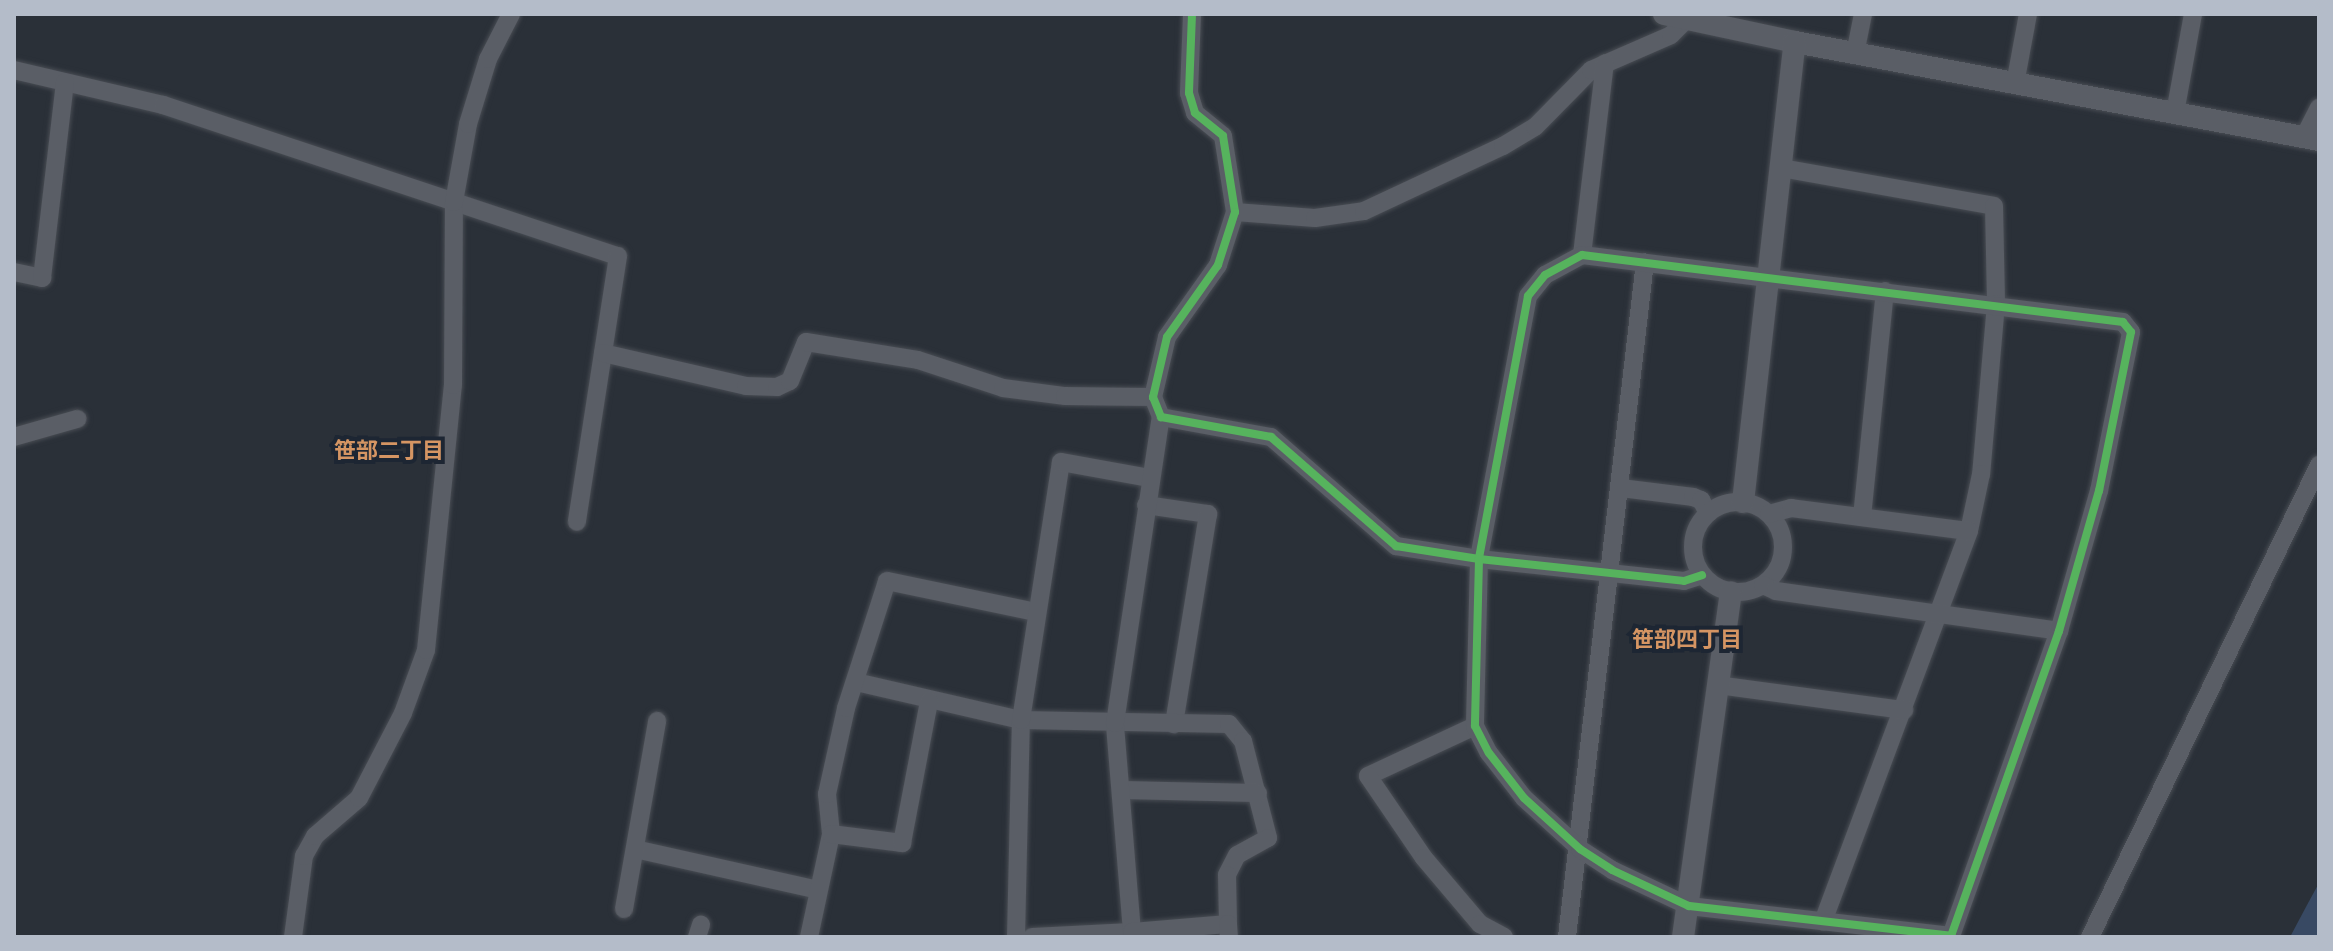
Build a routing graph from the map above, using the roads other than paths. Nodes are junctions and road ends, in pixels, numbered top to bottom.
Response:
1 (511, 14) edge
2 (1192, 14) edge
3 (1664, 14) edge
4 (1863, 14) edge
5 (2028, 14) edge
6 (2193, 14) edge
7 (1693, 18) edge
8 (1795, 42) junction
9 (1855, 54) junction
10 (1605, 63) junction
11 (14, 70) edge
12 (65, 82) junction
13 (2015, 84) junction
14 (2319, 108) edge
15 (2175, 113) junction
16 (2312, 139) edge
17 (1781, 168) junction
18 (454, 202) junction
19 (1235, 212) junction
20 (1582, 255) junction
21 (1645, 262) junction
22 (14, 272) edge
23 (1768, 277) junction
24 (1885, 291) junction
25 (1996, 304) junction
26 (603, 353) junction
27 (1153, 397) junction
28 (1161, 417) junction
29 (77, 419) dead end
30 (14, 437) edge
31 (2319, 465) edge
32 (1150, 478) junction
33 (1621, 488) junction
34 (1743, 502) junction
35 (1146, 505) junction
36 (1708, 513) junction
37 (1769, 514) junction
38 (1862, 517) junction
39 (577, 522) dead end
40 (1969, 531) junction
41 (1479, 559) junction
42 (1611, 573) junction
43 (1702, 575) junction
44 (1763, 585) junction
45 (1731, 592) junction
46 (1036, 612) junction
47 (1937, 614) junction
48 (2059, 631) junction
49 (856, 682) junction
50 (1718, 685) junction
51 (929, 701) junction
52 (1904, 710) junction
53 (1021, 720) junction
54 (657, 721) dead end
55 (1115, 723) junction
56 (1174, 724) junction
57 (1475, 726) junction
58 (1121, 790) junction
59 (1258, 793) junction
60 (831, 834) junction
61 (635, 849) junction
62 (1580, 849) junction
63 (818, 890) junction
64 (1689, 906) junction
65 (624, 909) dead end
66 (1823, 922) junction
67 (1228, 931) edge
68 (1132, 934) edge
69 (293, 937) edge
70 (809, 937) edge
71 (1016, 937) edge
72 (1032, 937) edge
73 (1504, 937) edge
74 (1567, 937) edge
75 (1683, 937) edge
76 (1951, 937) edge
77 (2090, 937) edge

1 - 18 street
2 - 19 street
3 - 7 street
4 - 9 street
5 - 13 street
6 - 15 street
7 - 8 street
7 - 10 street
8 - 9 street
8 - 17 street
9 - 13 street
10 - 19 street
10 - 20 street
11 - 12 street
12 - 18 street
12 - 22 street
13 - 15 street
14 - 16 street
15 - 16 street
17 - 23 street
17 - 25 street
18 - 26 street
18 - 69 street
19 - 27 street
20 - 21 street
20 - 41 street
21 - 23 street
21 - 33 street
23 - 24 street
23 - 34 street
24 - 25 street
24 - 38 street
25 - 40 street
25 - 48 street
26 - 27 street
26 - 39 street
27 - 28 street
28 - 32 street
28 - 41 street
29 - 30 street
31 - 77 street
32 - 35 street
32 - 46 street
33 - 36 street
33 - 42 street
34 - 36 street
34 - 37 street
35 - 55 street
35 - 56 street
36 - 43 street
37 - 38 street
37 - 44 street
38 - 40 street
40 - 47 street
41 - 42 street
41 - 57 street
42 - 43 street
42 - 62 street
43 - 45 street
44 - 45 street
44 - 47 street
45 - 50 street
46 - 49 street
46 - 53 street
47 - 48 street
47 - 52 street
48 - 76 street
49 - 51 street
49 - 60 street
50 - 52 street
50 - 64 street
51 - 53 street
51 - 60 street
52 - 66 street
53 - 55 street
53 - 71 street
54 - 61 street
55 - 56 street
55 - 58 street
56 - 59 street
57 - 62 street
57 - 73 street
58 - 59 street
58 - 68 street
59 - 67 street
60 - 63 street
61 - 63 street
61 - 65 street
62 - 64 street
62 - 74 street
63 - 70 street
64 - 66 street
64 - 75 street
66 - 76 street
67 - 68 street
68 - 72 street

